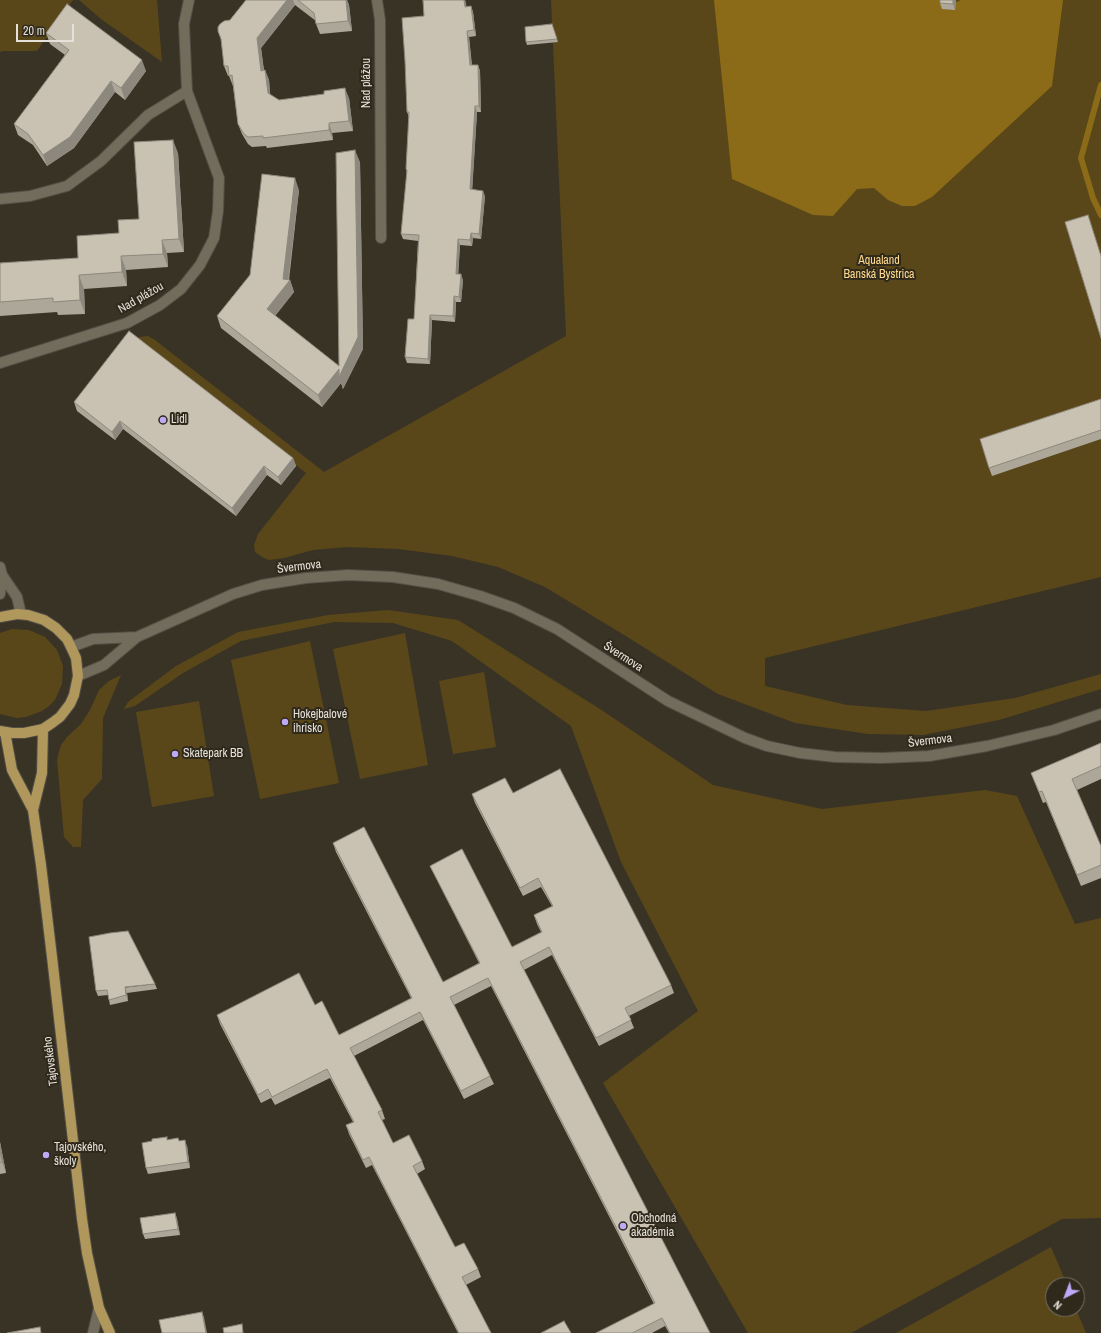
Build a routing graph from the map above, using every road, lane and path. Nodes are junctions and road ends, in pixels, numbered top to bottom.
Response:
1 (189, 0) edge
2 (377, 0) edge
3 (187, 91) junction
4 (0, 199) edge
5 (381, 238) dead end
6 (0, 363) edge
7 (1, 571) edge
8 (0, 594) edge
9 (0, 614) edge
10 (21, 614) junction
11 (137, 637) junction
12 (71, 647) junction
13 (78, 676) junction
14 (1101, 714) edge
15 (42, 728) junction
16 (3, 731) edge
17 (33, 810) junction
18 (99, 1308) junction
19 (93, 1333) edge
20 (110, 1333) edge

1 - 3 street, Nad plážou
2 - 5 street, Nad plážou
3 - 4 street
3 - 6 street, Nad plážou
7 - 8 street
7 - 10 street
9 - 10 main road
10 - 12 main road
11 - 12 street, Švermova
11 - 13 street, Švermova
11 - 14 street, Švermova
12 - 13 main road
13 - 15 main road
15 - 16 main road
15 - 17 main road, Tajovského
16 - 17 main road, Tajovského
17 - 18 main road, Tajovského
18 - 19 street, Tajovského
18 - 20 main road, Tajovského

